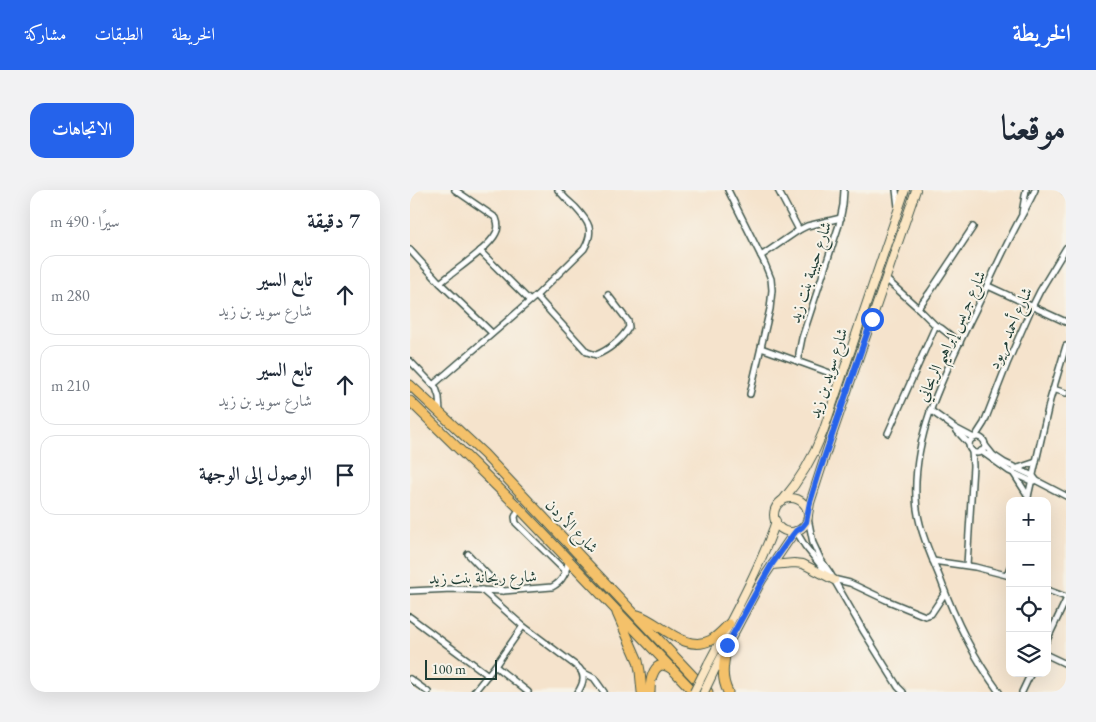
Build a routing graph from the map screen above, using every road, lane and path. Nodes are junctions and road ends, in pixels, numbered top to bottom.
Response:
1 (455, 190) edge
2 (558, 190) edge
3 (728, 190) edge
4 (778, 190) edge
5 (844, 190) edge
6 (896, 190) edge
7 (905, 190) edge
8 (916, 190) edge
9 (1026, 190) edge
10 (1035, 190) edge
11 (899, 208) junction
12 (1022, 216) junction
13 (841, 218) junction
14 (973, 227) dead end
15 (799, 230) junction
16 (1066, 248) edge
17 (410, 250) edge
18 (480, 251) junction
19 (761, 256) junction
20 (886, 279) junction
21 (440, 282) junction
22 (988, 286) junction
23 (536, 296) junction
24 (608, 296) dead end
25 (530, 301) junction
26 (1032, 307) junction
27 (918, 308) junction
28 (1066, 322) edge
29 (936, 326) junction
30 (492, 333) junction
31 (960, 343) junction
32 (1066, 346) edge
33 (761, 348) junction
34 (410, 361) edge
35 (799, 362) junction
36 (841, 377) junction
37 (410, 385) edge
38 (433, 385) junction
39 (1054, 389) junction
40 (1066, 393) edge
41 (750, 394) dead end
42 (410, 401) edge
43 (930, 410) junction
44 (440, 413) junction
45 (984, 422) junction
46 (955, 428) junction
47 (888, 434) dead end
48 (974, 437) junction
49 (982, 438) junction
50 (970, 444) junction
51 (985, 445) junction
52 (972, 450) junction
53 (981, 451) junction
54 (1036, 462) junction
55 (973, 466) junction
56 (1014, 471) junction
57 (1034, 480) junction
58 (1066, 496) edge
59 (1027, 497) edge
60 (1027, 497) edge
61 (782, 501) junction
62 (520, 508) junction
63 (808, 517) junction
64 (776, 521) junction
65 (796, 531) junction
66 (468, 554) dead end
67 (569, 559) junction
68 (933, 560) junction
69 (772, 564) junction
70 (967, 565) junction
71 (566, 572) junction
72 (1006, 575) edge
73 (834, 580) junction
74 (481, 590) junction
75 (410, 591) edge
76 (504, 591) junction
77 (1051, 592) edge
78 (945, 593) junction
79 (1066, 599) edge
80 (615, 608) junction
81 (634, 614) junction
82 (410, 617) edge
83 (729, 624) junction
84 (523, 626) junction
85 (1051, 632) edge
86 (727, 645) junction
87 (1051, 657) edge
88 (1066, 664) edge
89 (495, 666) junction
90 (672, 669) junction
91 (582, 672) junction
92 (488, 674) junction
93 (1029, 677) edge
94 (410, 679) edge
95 (428, 692) edge
96 (474, 692) edge
97 (528, 692) edge
98 (578, 692) edge
99 (604, 692) edge
100 (642, 692) edge
101 (650, 692) edge
102 (694, 692) edge
103 (704, 692) edge
104 (708, 692) edge
105 (728, 692) edge
106 (903, 692) edge
107 (999, 692) edge
108 (1022, 692) edge

1 - 18 street
2 - 23 street
3 - 19 street
4 - 15 street
5 - 13 street, شارع حبيبة بنت زيد
6 - 11 street
7 - 11 main road, شارع سويد بن زيد
8 - 20 main road, شارع سويد بن زيد
9 - 12 street, شارع جريس إبراهيم الريحاني
10 - 12 street, شارع جريس إبراهيم الريحاني
11 - 36 main road, شارع سويد بن زيد
12 - 22 street, شارع جريس إبراهيم الريحاني
13 - 15 street
13 - 35 street, شارع حبيبة بنت زيد
14 - 27 street
15 - 19 street
16 - 26 street, شارع أحمد مريود
17 - 21 street
18 - 21 street
18 - 25 street
19 - 33 street
20 - 27 street
20 - 63 main road, شارع سويد بن زيد
21 - 30 street
22 - 26 street
22 - 31 street, شارع جريس إبراهيم الريحاني
23 - 24 street
23 - 25 street
25 - 30 street
26 - 28 street
26 - 45 street, شارع أحمد مريود
27 - 29 street
29 - 31 street
29 - 47 street
30 - 38 street
31 - 43 street, شارع جريس إبراهيم الريحاني
32 - 39 street
33 - 35 street
33 - 41 street
34 - 38 street
35 - 36 street
36 - 61 main road, شارع سويد بن زيد
37 - 44 highway, شارع الأردن
38 - 44 street
39 - 40 street
39 - 54 street
42 - 62 highway, شارع الأردن
43 - 46 street
43 - 68 street, شارع جريس إبراهيم الريحاني
44 - 81 highway, شارع الأردن
45 - 48 street, شارع أحمد مريود
45 - 49 street, شارع أحمد مريود
46 - 48 street
46 - 50 street
48 - 49 street
48 - 50 street
49 - 51 street
50 - 52 street
51 - 53 street
51 - 56 street
52 - 53 street
52 - 55 street
53 - 55 street
53 - 56 street
54 - 56 street
54 - 57 street
55 - 70 street
56 - 57 street
56 - 59 street
57 - 58 street
57 - 60 street
61 - 63 main road
61 - 64 main road
62 - 67 highway, شارع الأردن
62 - 71 street
63 - 65 main road
63 - 73 street
64 - 65 main road
64 - 83 main road
65 - 69 main road
65 - 73 street
66 - 76 street
67 - 71 street
67 - 80 highway, شارع الأردن
68 - 70 street
68 - 78 street, شارع جريس إبراهيم الريحاني
69 - 73 main road
69 - 86 main road
70 - 72 street
71 - 76 street, شارع ريحانة بنت زيد
73 - 78 street
73 - 106 street
74 - 75 street, شارع ريحانة بنت زيد
74 - 76 street, شارع ريحانة بنت زيد
74 - 84 street
77 - 79 street
78 - 107 street, شارع جريس إبراهيم الريحاني
79 - 85 street
80 - 90 highway, شارع الأردن
80 - 100 highway
81 - 83 highway
81 - 104 highway, شارع الأردن
82 - 92 street
83 - 102 main road, bridge
84 - 89 street
84 - 91 street
86 - 103 main road, bridge
86 - 105 highway
87 - 88 street
89 - 92 street
89 - 97 street
90 - 101 highway
90 - 102 highway, شارع الأردن
91 - 98 street
91 - 99 street
92 - 96 street
93 - 108 street
94 - 95 street

